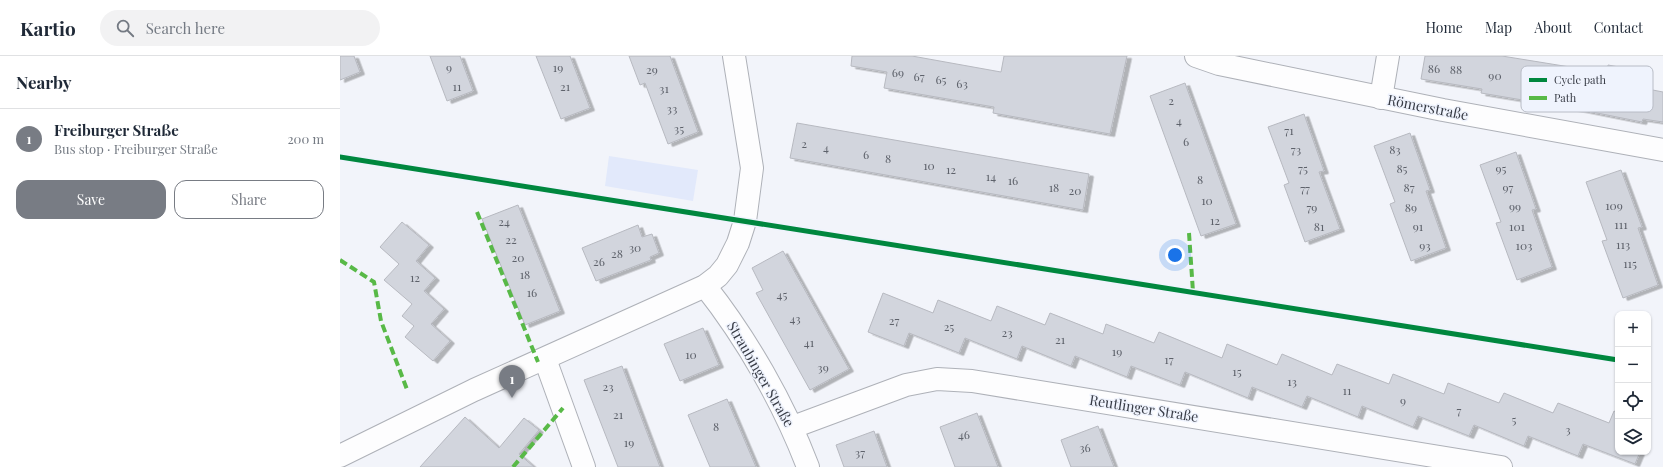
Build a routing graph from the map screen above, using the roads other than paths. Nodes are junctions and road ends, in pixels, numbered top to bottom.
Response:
1 (734, 56) edge
2 (1196, 56) edge
3 (1388, 56) edge
4 (1381, 98) junction
5 (1663, 150) edge
6 (705, 286) junction
7 (545, 359) junction
8 (793, 427) junction
9 (340, 456) edge
10 (584, 467) edge
11 (808, 467) edge
12 (1501, 467) edge

1 - 6 street
2 - 4 street, Römerstraße
3 - 4 street
4 - 5 street, Römerstraße
6 - 7 street
6 - 8 street, Straubinger Straße
7 - 9 street
7 - 10 street
8 - 11 street, Straubinger Straße
8 - 12 street, Reutlinger Straße

